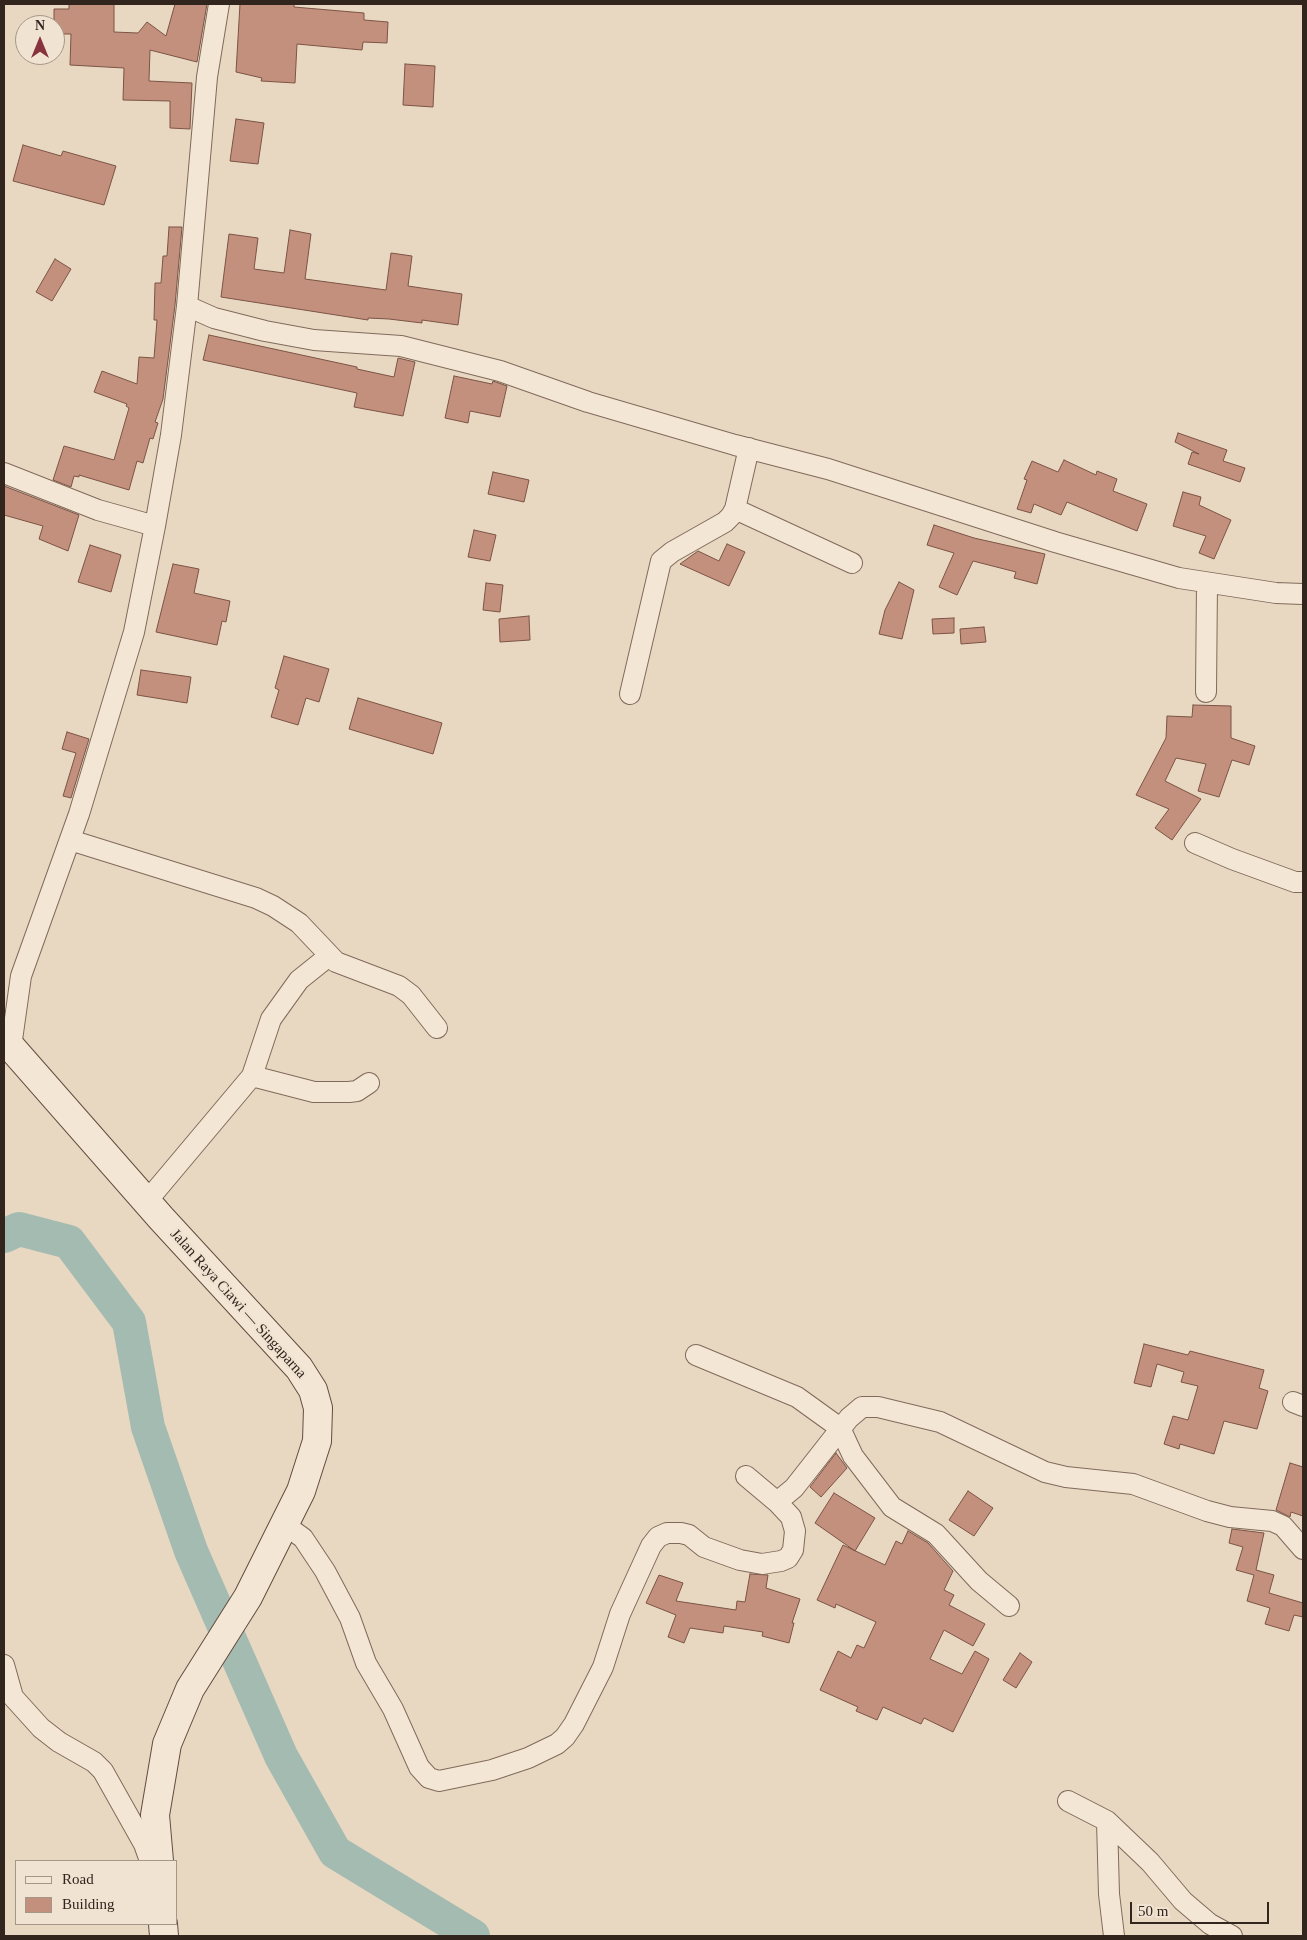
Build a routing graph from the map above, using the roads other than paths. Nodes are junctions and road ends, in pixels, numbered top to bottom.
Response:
1 (219, 4) edge
2 (187, 306) junction
3 (749, 448) junction
4 (4, 472) edge
5 (735, 509) junction
6 (155, 526) junction
7 (852, 563) dead end
8 (1207, 583) junction
9 (1303, 594) edge
10 (1206, 692) dead end
11 (630, 694) dead end
12 (70, 840) junction
13 (1194, 843) dead end
14 (1303, 882) edge
15 (329, 956) junction
16 (437, 1028) dead end
17 (7, 1043) edge
18 (252, 1076) junction
19 (369, 1083) dead end
20 (147, 1201) junction
21 (696, 1355) dead end
22 (840, 1428) junction
23 (746, 1476) dead end
24 (777, 1502) junction
25 (285, 1525) junction
26 (1303, 1549) edge
27 (1009, 1606) dead end
28 (4, 1665) edge
29 (1068, 1801) dead end
30 (1107, 1821) junction
31 (150, 1860) edge
32 (159, 1860) edge
33 (1114, 1936) edge
34 (1232, 1936) edge

1 - 2 street
2 - 3 street
2 - 6 street
3 - 5 street
3 - 8 street
4 - 6 street
5 - 7 street
5 - 11 street
6 - 12 street
8 - 9 street
8 - 10 street
12 - 15 street
12 - 17 street
13 - 14 street
15 - 16 street
15 - 18 street
17 - 20 main road, Jalan Raya Ciawi — Singaparna
18 - 19 street
18 - 20 street
20 - 25 main road, Jalan Raya Ciawi — Singaparna
21 - 22 street
22 - 24 street
22 - 26 street
22 - 27 street
23 - 24 street
24 - 25 street
25 - 32 main road, Jalan Raya Ciawi — Singaparna
28 - 31 street
29 - 30 street
30 - 33 street
30 - 34 street

